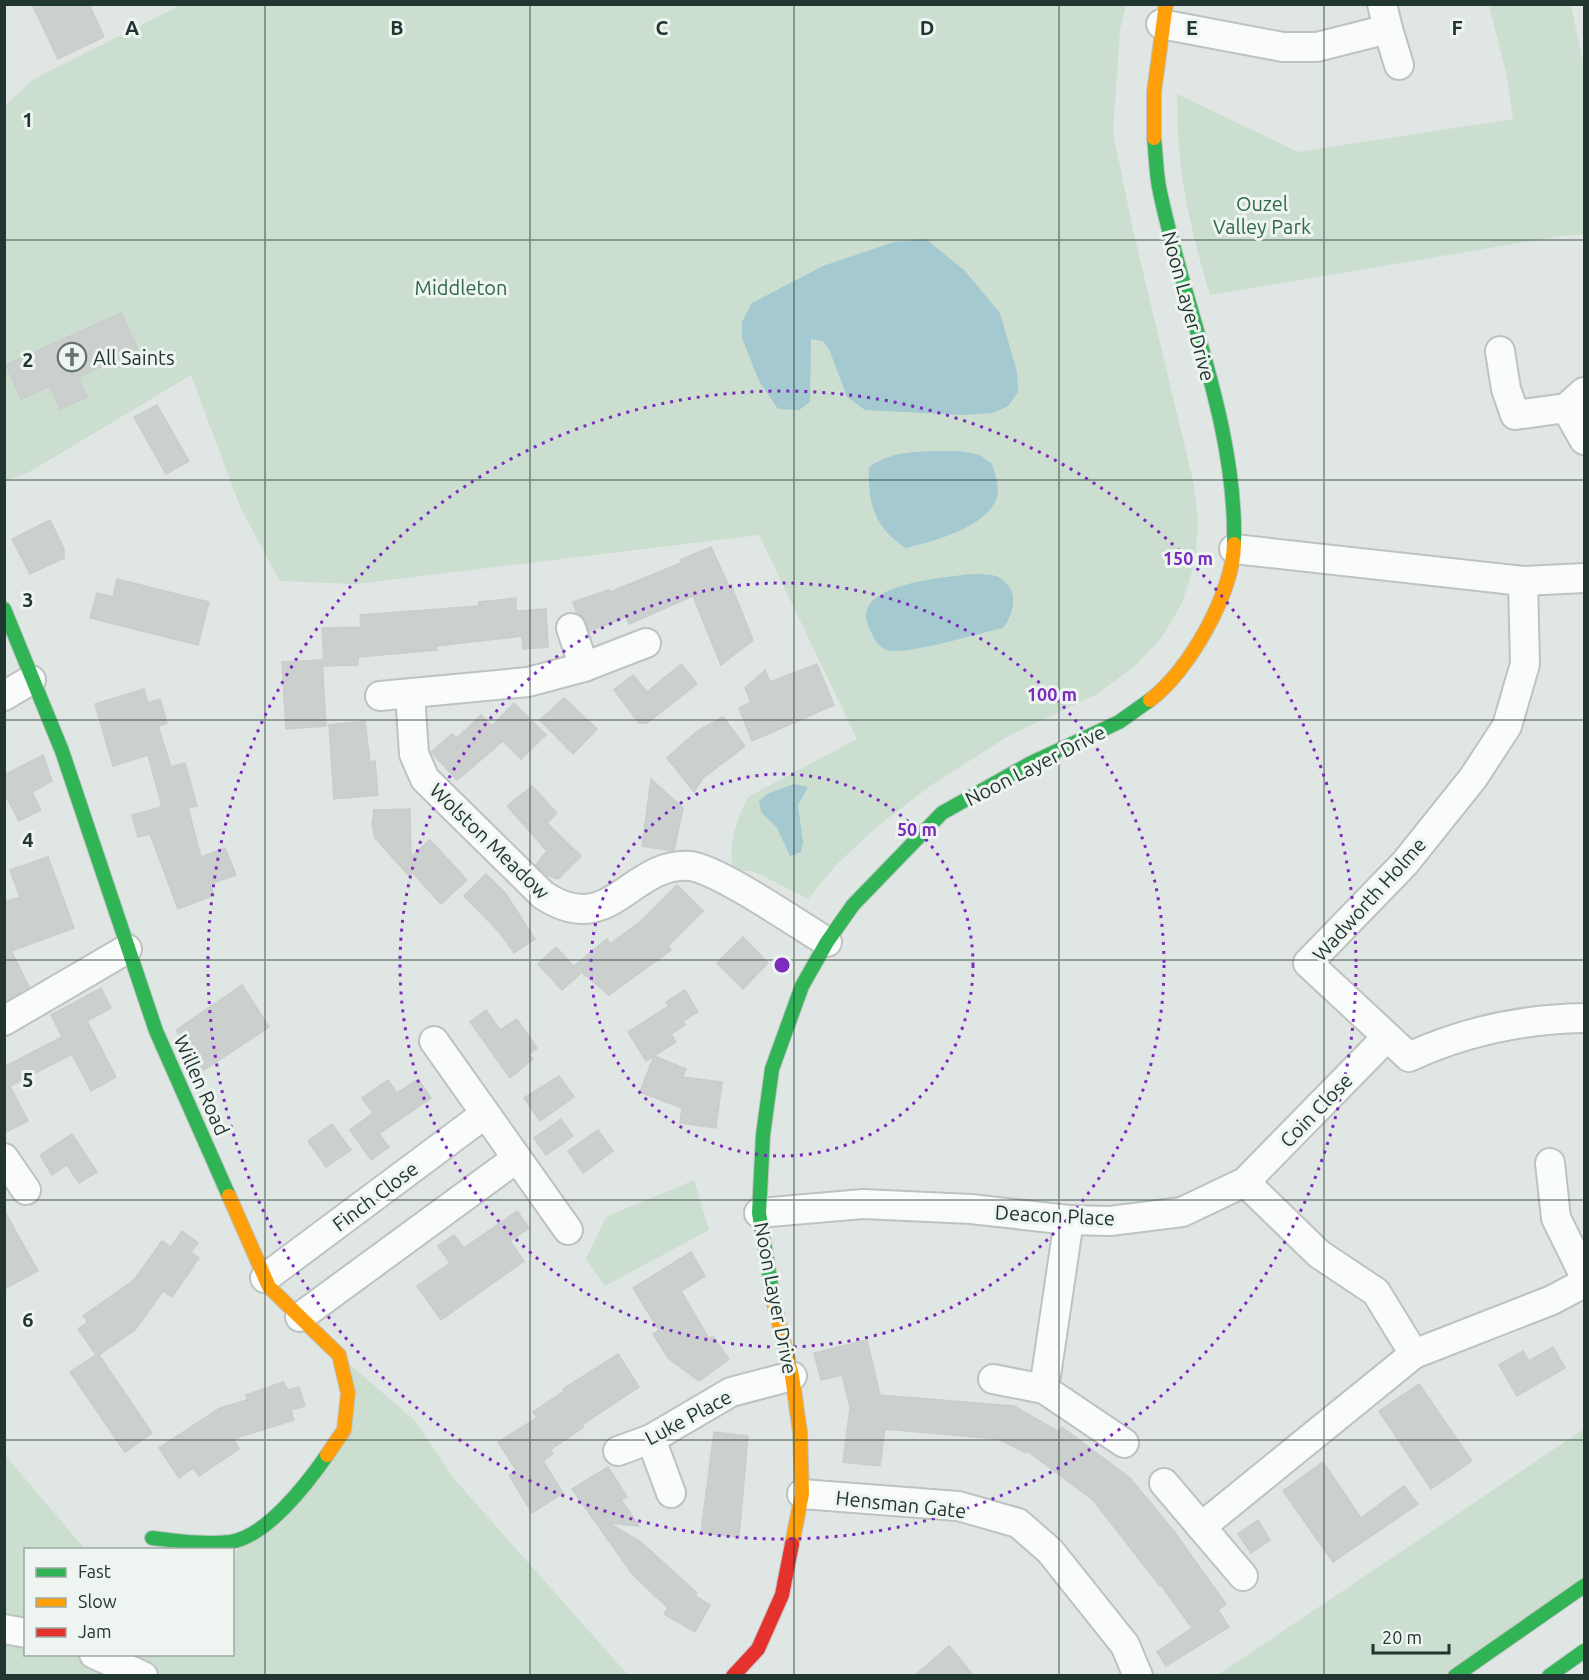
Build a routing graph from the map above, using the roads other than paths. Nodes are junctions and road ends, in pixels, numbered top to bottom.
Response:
1 (1164, 14) edge
2 (1385, 17) edge
3 (1399, 65) dead end
4 (1500, 351) dead end
5 (1575, 400) edge
6 (1584, 440) edge
7 (1234, 549) junction
8 (1584, 578) edge
9 (1523, 580) junction
10 (4, 609) edge
11 (571, 628) dead end
12 (646, 643) dead end
13 (584, 667) junction
14 (32, 680) junction
15 (410, 694) junction
16 (4, 696) edge
17 (380, 696) dead end
18 (826, 942) junction
19 (127, 948) junction
20 (1584, 1018) edge
21 (4, 1021) edge
22 (1387, 1037) junction
23 (434, 1041) dead end
24 (485, 1114) junction
25 (4, 1158) edge
26 (517, 1158) junction
27 (1550, 1163) dead end
28 (1245, 1182) junction
29 (26, 1190) dead end
30 (759, 1213) junction
31 (1069, 1220) junction
32 (568, 1230) dead end
33 (1584, 1275) edge
34 (265, 1278) junction
35 (1584, 1283) edge
36 (300, 1317) junction
37 (1414, 1354) junction
38 (792, 1376) junction
39 (993, 1379) dead end
40 (1044, 1389) junction
41 (651, 1439) junction
42 (1124, 1443) dead end
43 (618, 1451) dead end
44 (1164, 1484) dead end
45 (671, 1492) dead end
46 (802, 1494) junction
47 (1201, 1527) junction
48 (152, 1538) dead end
49 (1243, 1576) dead end
50 (1584, 1586) edge
51 (4, 1629) edge
52 (24, 1633) edge
53 (1584, 1651) edge
54 (98, 1656) edge
55 (143, 1676) edge
56 (733, 1676) edge
57 (1138, 1676) edge
58 (1455, 1676) edge
59 (1549, 1676) edge

1 - 2 street
1 - 7 street, Noon Layer Drive
2 - 3 street
4 - 5 street
5 - 6 street
7 - 9 street
7 - 18 street, Noon Layer Drive
8 - 9 street
9 - 22 street, Wadworth Holme
10 - 14 street, Willen Road
11 - 13 street
12 - 13 street
13 - 15 street
14 - 16 street
14 - 19 street, Willen Road
15 - 17 street
15 - 18 street, Wolston Meadow
18 - 30 street, Noon Layer Drive
19 - 21 street
19 - 34 street, Willen Road
20 - 22 street, Wadworth Holme
22 - 28 street, Coin Close
23 - 24 street
24 - 26 street
24 - 34 street, Finch Close
25 - 29 street
26 - 32 street
26 - 36 street
27 - 33 street
28 - 31 street, Deacon Place
28 - 37 street
30 - 31 street, Deacon Place
30 - 38 street, Noon Layer Drive
31 - 40 street
34 - 36 street, Willen Road
35 - 37 street
36 - 48 street, Willen Road
37 - 47 street
38 - 41 street, Luke Place
38 - 46 street, Noon Layer Drive
39 - 40 street
40 - 42 street
41 - 43 street, Luke Place
41 - 45 street
44 - 47 street
46 - 56 street, Noon Layer Drive
46 - 57 street, Hensman Gate
47 - 49 street
50 - 58 street
51 - 52 street
53 - 59 street
54 - 55 street

